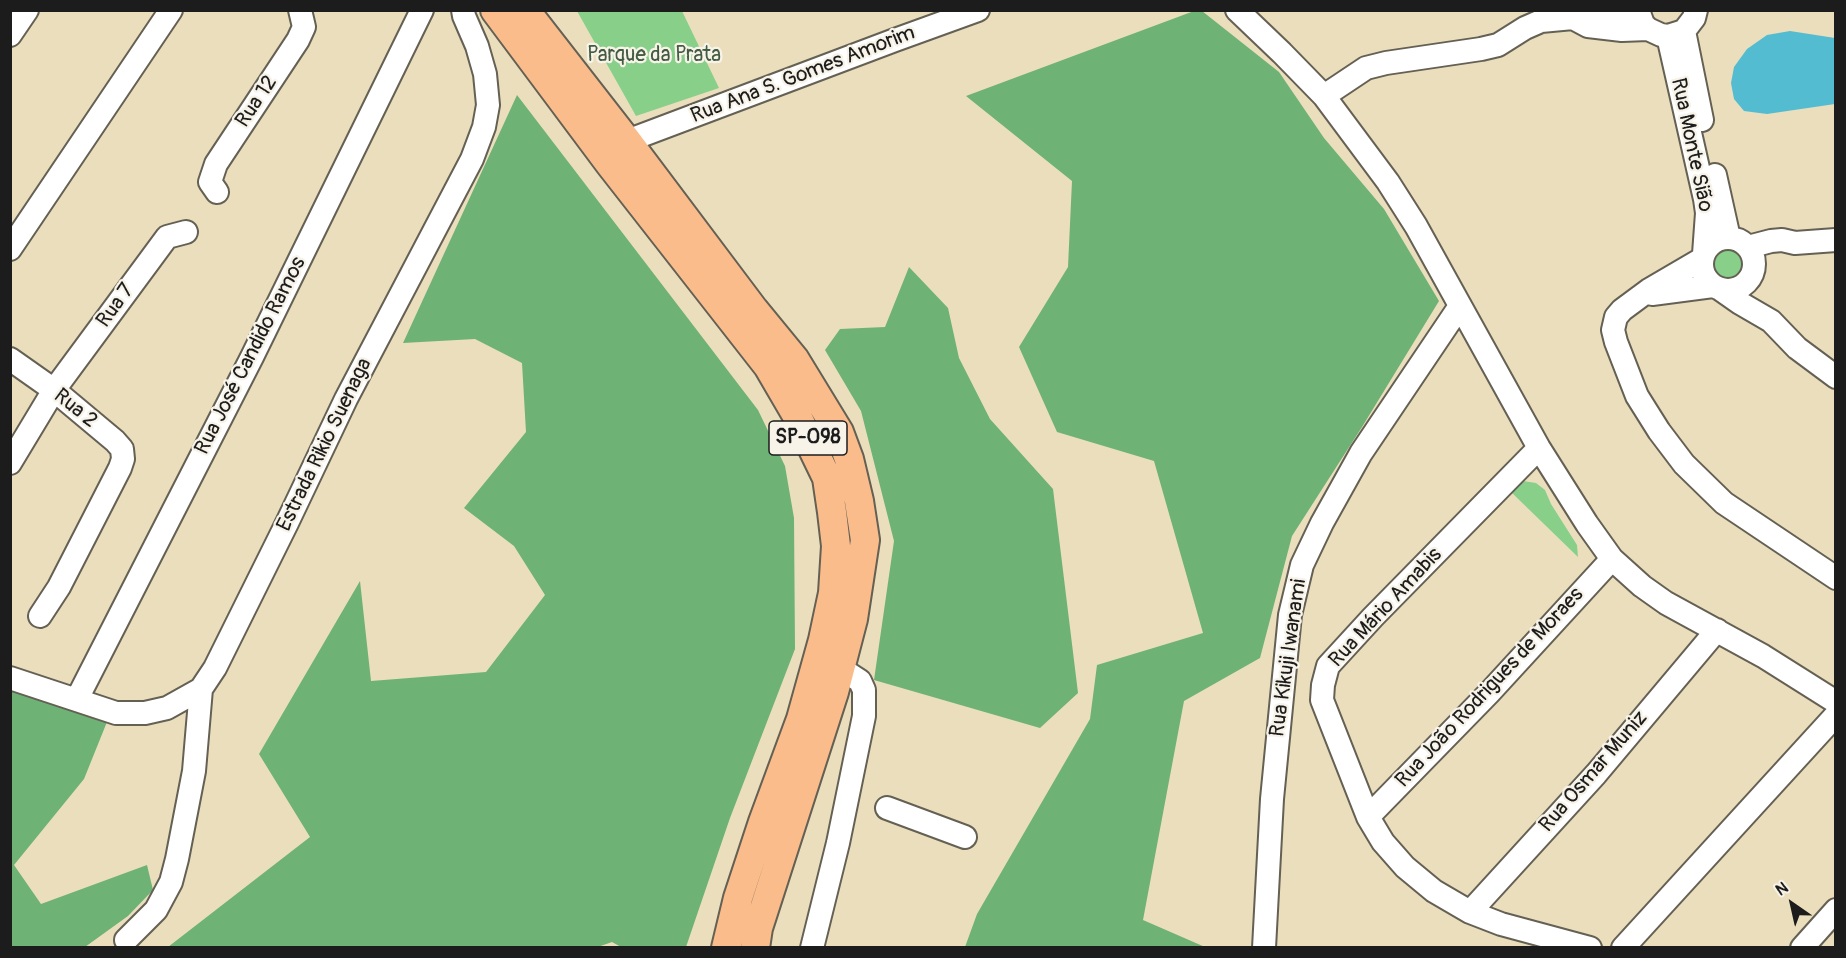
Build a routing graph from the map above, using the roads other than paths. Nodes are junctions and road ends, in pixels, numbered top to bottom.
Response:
1 (27, 10) edge
2 (171, 10) edge
3 (300, 10) edge
4 (422, 10) edge
5 (464, 10) edge
6 (495, 10) edge
7 (525, 10) edge
8 (978, 10) edge
9 (1237, 10) edge
10 (1626, 10) edge
11 (1696, 10) edge
12 (1573, 18) junction
13 (1659, 27) edge
14 (10, 35) edge
15 (1324, 96) junction
16 (627, 141) junction
17 (217, 192) dead end
18 (186, 232) dead end
19 (1836, 240) edge
20 (10, 249) edge
21 (1746, 255) junction
22 (1703, 257) junction
23 (1716, 287) junction
24 (1636, 299) junction
25 (1460, 306) junction
26 (1771, 321) junction
27 (10, 359) edge
28 (1836, 377) edge
29 (54, 390) junction
30 (1539, 448) junction
31 (10, 463) edge
32 (1612, 559) junction
33 (1836, 578) edge
34 (40, 616) dead end
35 (1717, 630) junction
36 (840, 668) junction
37 (10, 678) edge
38 (201, 689) junction
39 (77, 699) junction
40 (1836, 702) edge
41 (1836, 715) edge
42 (887, 808) dead end
43 (1368, 817) junction
44 (965, 837) dead end
45 (1836, 910) edge
46 (1470, 912) junction
47 (126, 940) dead end
48 (726, 948) edge
49 (754, 948) edge
50 (812, 948) edge
51 (1264, 948) edge
52 (1590, 948) edge
53 (1623, 948) edge
54 (1802, 948) edge

1 - 14 street
2 - 20 street
3 - 17 street, Rua 12
4 - 39 street, Rua José Candido Ramos
5 - 38 street, Estrada Rikio Suenaga
6 - 48 main road, SP-098
7 - 16 main road, SP-098
8 - 16 street, Rua Ana S. Gomes Amorim
9 - 15 street
10 - 12 street
11 - 13 street
12 - 13 street
12 - 15 street
13 - 21 street, Rua Monte Sião
13 - 22 street, Rua Monte Sião
15 - 25 street
16 - 36 main road, SP-098
18 - 29 street, Rua 7
19 - 21 street
21 - 22 street
21 - 23 street
21 - 26 street, Rua Monte Sião
22 - 23 street
22 - 24 street
23 - 24 street
23 - 26 street, Rua Monte Sião
24 - 33 street
25 - 30 street
25 - 51 street, Rua Kikuji Iwanami
26 - 28 street, Rua Monte Sião
27 - 29 street, Rua 2
29 - 31 street, Rua 7
29 - 34 street, Rua 2
30 - 32 street
30 - 43 street, Rua Mário Amabis
32 - 35 street
32 - 43 street, Rua João Rodrigues de Moraes
35 - 40 street
35 - 46 street, Rua Osmar Muniz
36 - 49 main road, SP-098
36 - 50 street
37 - 39 street, Estrada Rikio Suenaga
38 - 39 street, Estrada Rikio Suenaga
38 - 47 street
41 - 53 street
42 - 44 street
43 - 46 street, Rua Mário Amabis
45 - 54 street
46 - 52 street, Rua Mário Amabis

